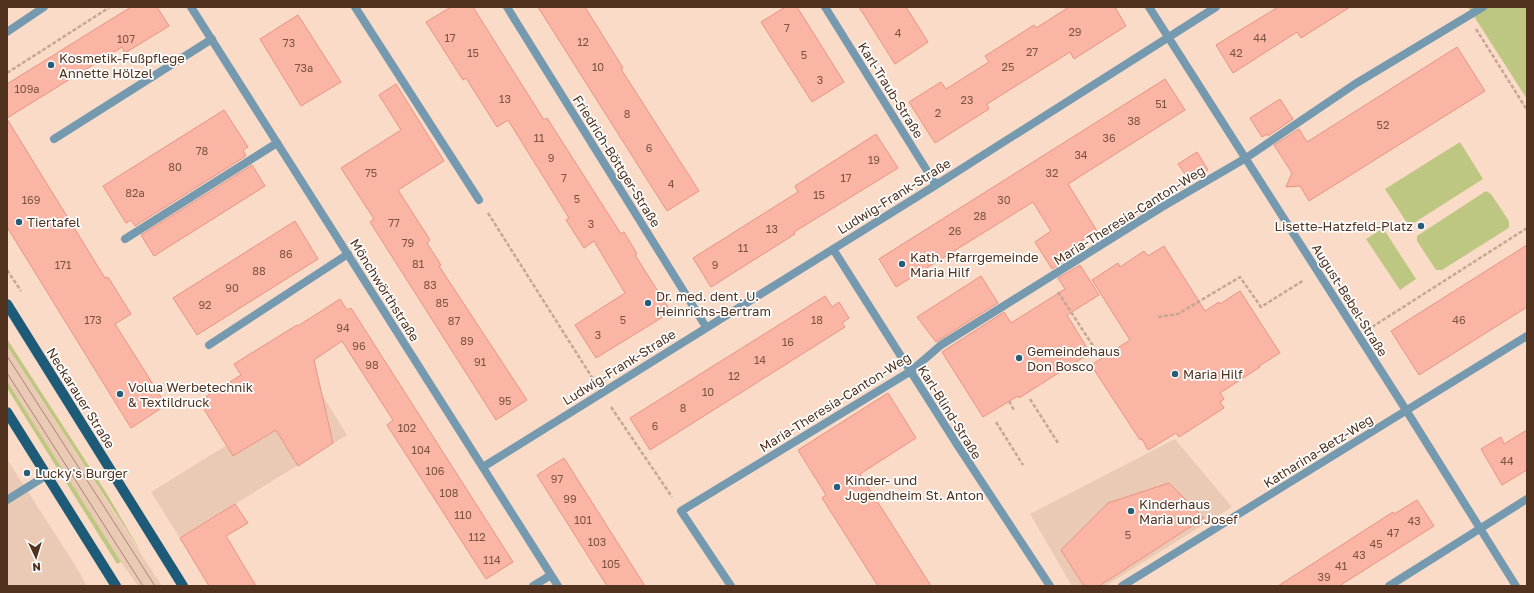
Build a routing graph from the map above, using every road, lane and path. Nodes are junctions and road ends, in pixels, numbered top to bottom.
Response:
1 (44, 7) edge
2 (110, 7) edge
3 (191, 7) edge
4 (355, 7) edge
5 (507, 7) edge
6 (825, 7) edge
7 (1149, 7) edge
8 (1216, 7) edge
9 (1483, 7) edge
10 (1467, 16) junction
11 (7, 32) edge
12 (1168, 38) junction
13 (212, 39) junction
14 (7, 73) edge
15 (1527, 110) edge
16 (54, 139) dead end
17 (278, 143) junction
18 (1246, 158) junction
19 (936, 185) junction
20 (479, 200) joint
21 (1527, 228) edge
22 (125, 239) dead end
23 (833, 249) junction
24 (348, 254) junction
25 (1318, 272) junction
26 (1058, 292) dead end
27 (7, 304) edge
28 (1158, 317) dead end
29 (706, 327) junction
30 (1358, 336) junction
31 (1527, 336) edge
32 (209, 346) dead end
33 (1099, 355) dead end
34 (910, 371) junction
35 (601, 393) junction
36 (1030, 399) dead end
37 (1009, 401) dead end
38 (1014, 410) dead end
39 (1406, 410) junction
40 (7, 412) edge
41 (996, 422) dead end
42 (1058, 443) dead end
43 (1023, 465) dead end
44 (483, 468) junction
45 (47, 475) junction
46 (1527, 499) edge
47 (7, 500) edge
48 (681, 511) junction
49 (1480, 529) junction
50 (551, 575) junction
51 (116, 586) edge
52 (183, 586) edge
53 (532, 586) edge
54 (558, 586) edge
55 (731, 586) edge
56 (1050, 586) edge
57 (1122, 586) edge
58 (1389, 586) edge
59 (1516, 586) edge

1 - 11 street
2 - 14 path
3 - 13 street, Mönchwörthstraße
4 - 20 street
5 - 29 street, Friedrich-Böttger-Straße
6 - 19 street, Karl-Traub-Straße
7 - 12 street, August-Bebel-Straße
8 - 12 street, Ludwig-Frank-Straße
9 - 10 street, Maria-Theresia-Canton-Weg
10 - 15 path
10 - 18 street, Maria-Theresia-Canton-Weg
12 - 18 street, August-Bebel-Straße
12 - 19 street, Ludwig-Frank-Straße
13 - 16 street
13 - 17 street, Mönchwörthstraße
17 - 22 street
17 - 24 street, Mönchwörthstraße
18 - 25 street, August-Bebel-Straße
18 - 34 street, Maria-Theresia-Canton-Weg
19 - 23 street, Ludwig-Frank-Straße
20 - 35 path
21 - 30 path
23 - 29 street, Ludwig-Frank-Straße
23 - 34 street, Karl-Blind-Straße
24 - 32 street
24 - 44 street, Mönchwörthstraße
25 - 28 path
25 - 30 street, August-Bebel-Straße
26 - 33 path
27 - 52 main road, Neckarauer Straße
29 - 35 street, Ludwig-Frank-Straße
30 - 39 street, August-Bebel-Straße
31 - 39 street, Katharina-Betz-Weg
34 - 48 street, Maria-Theresia-Canton-Weg
34 - 56 street, Karl-Blind-Straße
35 - 44 street, Ludwig-Frank-Straße
35 - 48 path
36 - 42 path
37 - 38 path
39 - 49 street, August-Bebel-Straße
39 - 57 street, Katharina-Betz-Weg
40 - 45 main road
41 - 43 path
44 - 50 street, Mönchwörthstraße
45 - 47 street
45 - 51 main road
46 - 49 street
48 - 55 street
49 - 58 street
49 - 59 street, August-Bebel-Straße
50 - 53 street
50 - 54 street, Mönchwörthstraße

